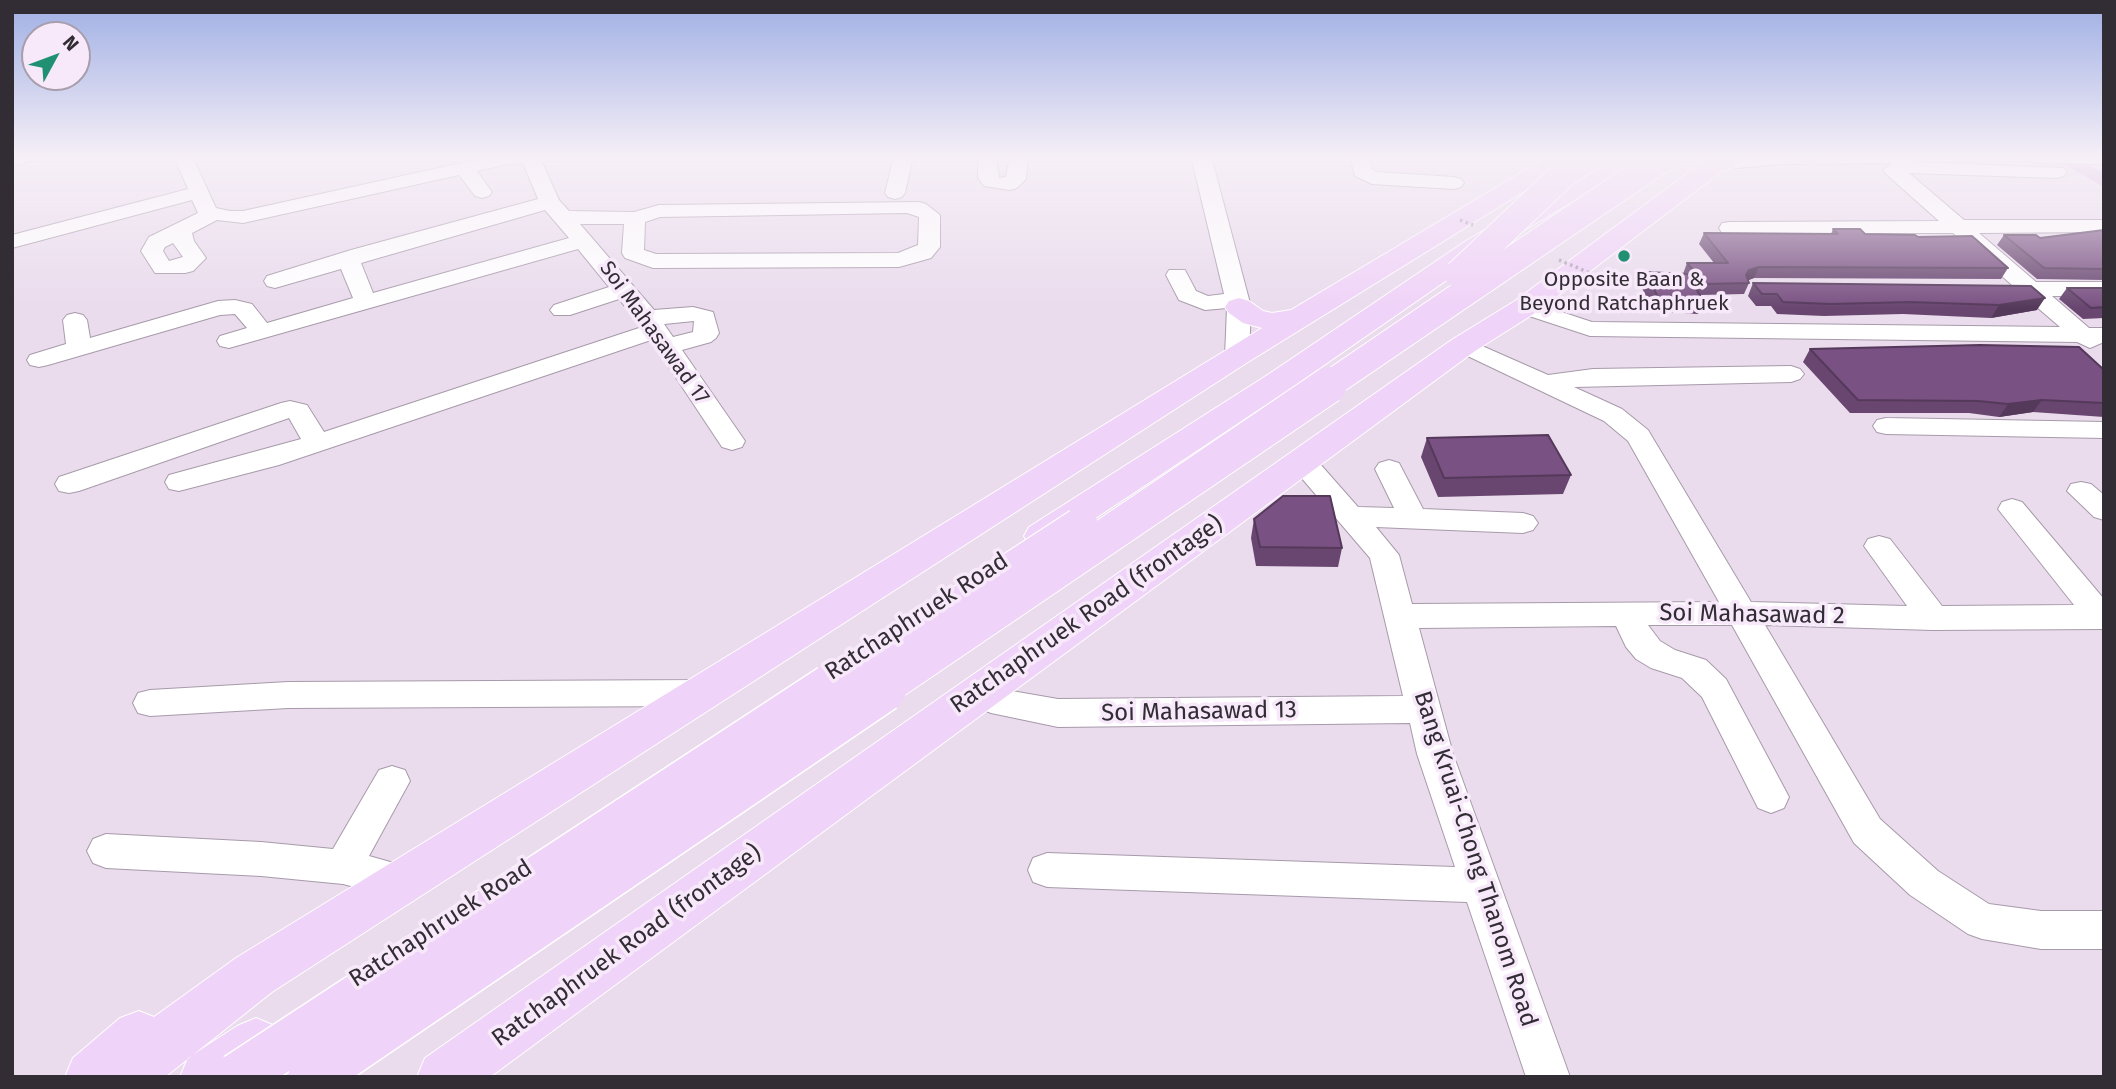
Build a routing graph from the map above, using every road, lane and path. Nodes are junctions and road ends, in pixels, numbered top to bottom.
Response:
1 (144, 207) edge
2 (206, 207) edge
3 (289, 207) edge
4 (376, 207) edge
5 (1214, 207) edge
6 (1482, 207) edge
7 (1504, 207) edge
8 (1530, 207) edge
9 (1546, 207) edge
10 (1590, 207) edge
11 (1607, 207) edge
12 (1659, 207) edge
13 (1934, 207) edge
14 (557, 209) junction
15 (378, 213) dead end
16 (213, 214) junction
17 (635, 218) junction
18 (2104, 226) edge
19 (1730, 228) dead end
20 (1957, 228) junction
21 (181, 230) dead end
22 (584, 240) junction
23 (12, 242) edge
24 (1476, 247) junction
25 (349, 260) junction
26 (1177, 275) dead end
27 (275, 281) dead end
28 (625, 289) junction
29 (2002, 289) edge
30 (2029, 289) junction
31 (2104, 289) edge
32 (362, 294) dead end
33 (1238, 303) junction
34 (1525, 307) junction
35 (562, 310) dead end
36 (1299, 318) junction
37 (75, 320) dead end
38 (261, 331) junction
39 (658, 331) junction
40 (2094, 336) edge
41 (229, 341) dead end
42 (1464, 345) junction
43 (79, 348) junction
44 (2104, 353) edge
45 (1237, 356) junction
46 (39, 360) dead end
47 (1791, 374) dead end
48 (1545, 383) junction
49 (1886, 426) dead end
50 (2104, 430) edge
51 (732, 441) dead end
52 (317, 443) junction
53 (1303, 462) junction
54 (1389, 469) dead end
55 (179, 482) dead end
56 (69, 484) dead end
57 (2081, 491) dead end
58 (2012, 509) dead end
59 (2104, 510) edge
60 (1350, 516) junction
61 (1413, 517) junction
62 (1523, 523) dead end
63 (1879, 546) dead end
64 (1741, 613) junction
65 (1628, 614) junction
66 (1400, 616) junction
67 (2102, 617) edge
68 (1933, 618) junction
69 (701, 693) junction
70 (977, 693) junction
71 (150, 703) dead end
72 (1424, 709) junction
73 (392, 781) dead end
74 (1771, 797) dead end
75 (106, 851) dead end
76 (343, 867) junction
77 (1048, 870) dead end
78 (401, 881) junction
79 (1480, 885) junction
80 (2104, 930) edge
81 (254, 975) junction
82 (92, 1077) edge
83 (125, 1077) edge
84 (207, 1077) edge
85 (237, 1077) edge
86 (312, 1077) edge
87 (333, 1077) edge
88 (444, 1077) edge
89 (1548, 1077) edge

1 - 23 street
2 - 16 street
3 - 16 street
4 - 15 street
5 - 33 street
6 - 36 main road
7 - 24 main road
8 - 85 main road, bridge
9 - 24 main road, Ratchaphruek Road
10 - 86 main road, bridge
11 - 87 main road
12 - 34 main road, Ratchaphruek Road (frontage)
13 - 20 street
14 - 17 street
14 - 22 street, Soi Mahasawad 17
14 - 25 street
16 - 21 street
17 - 17 street
18 - 20 street
19 - 20 street
20 - 30 street
22 - 28 street, Soi Mahasawad 17
22 - 38 street
24 - 84 main road, Ratchaphruek Road
25 - 27 street
25 - 32 street
26 - 33 street
28 - 35 street
28 - 39 street, Soi Mahasawad 17
29 - 30 street
30 - 31 street
30 - 40 street
33 - 36 main road
33 - 45 street
34 - 40 street
34 - 42 main road, Ratchaphruek Road (frontage)
36 - 45 main road
37 - 43 street
38 - 41 street
38 - 43 street
39 - 51 street, Soi Mahasawad 17
39 - 52 street
40 - 44 street
42 - 48 street
42 - 53 main road, Ratchaphruek Road (frontage)
43 - 46 street
45 - 69 main road
47 - 48 street
48 - 64 street
49 - 50 street
52 - 55 street
52 - 56 street
53 - 60 street, Bang Kruai-Chong Thanom Road
53 - 70 main road, Ratchaphruek Road (frontage)
54 - 61 street
57 - 59 street
58 - 67 street
60 - 61 street
60 - 66 street, Bang Kruai-Chong Thanom Road
61 - 62 street
63 - 68 street
64 - 65 street, Soi Mahasawad 2
64 - 68 street, Soi Mahasawad 2
64 - 80 street
65 - 66 street, Soi Mahasawad 2
65 - 74 street
66 - 72 street, Bang Kruai-Chong Thanom Road
67 - 68 street, Soi Mahasawad 2
69 - 71 street
69 - 78 main road
70 - 72 street, Soi Mahasawad 13
70 - 88 main road, Ratchaphruek Road (frontage)
72 - 79 street, Bang Kruai-Chong Thanom Road
73 - 76 street
75 - 76 street
76 - 78 street
77 - 79 street
78 - 81 main road
79 - 89 street, Bang Kruai-Chong Thanom Road
81 - 82 main road
81 - 83 main road

